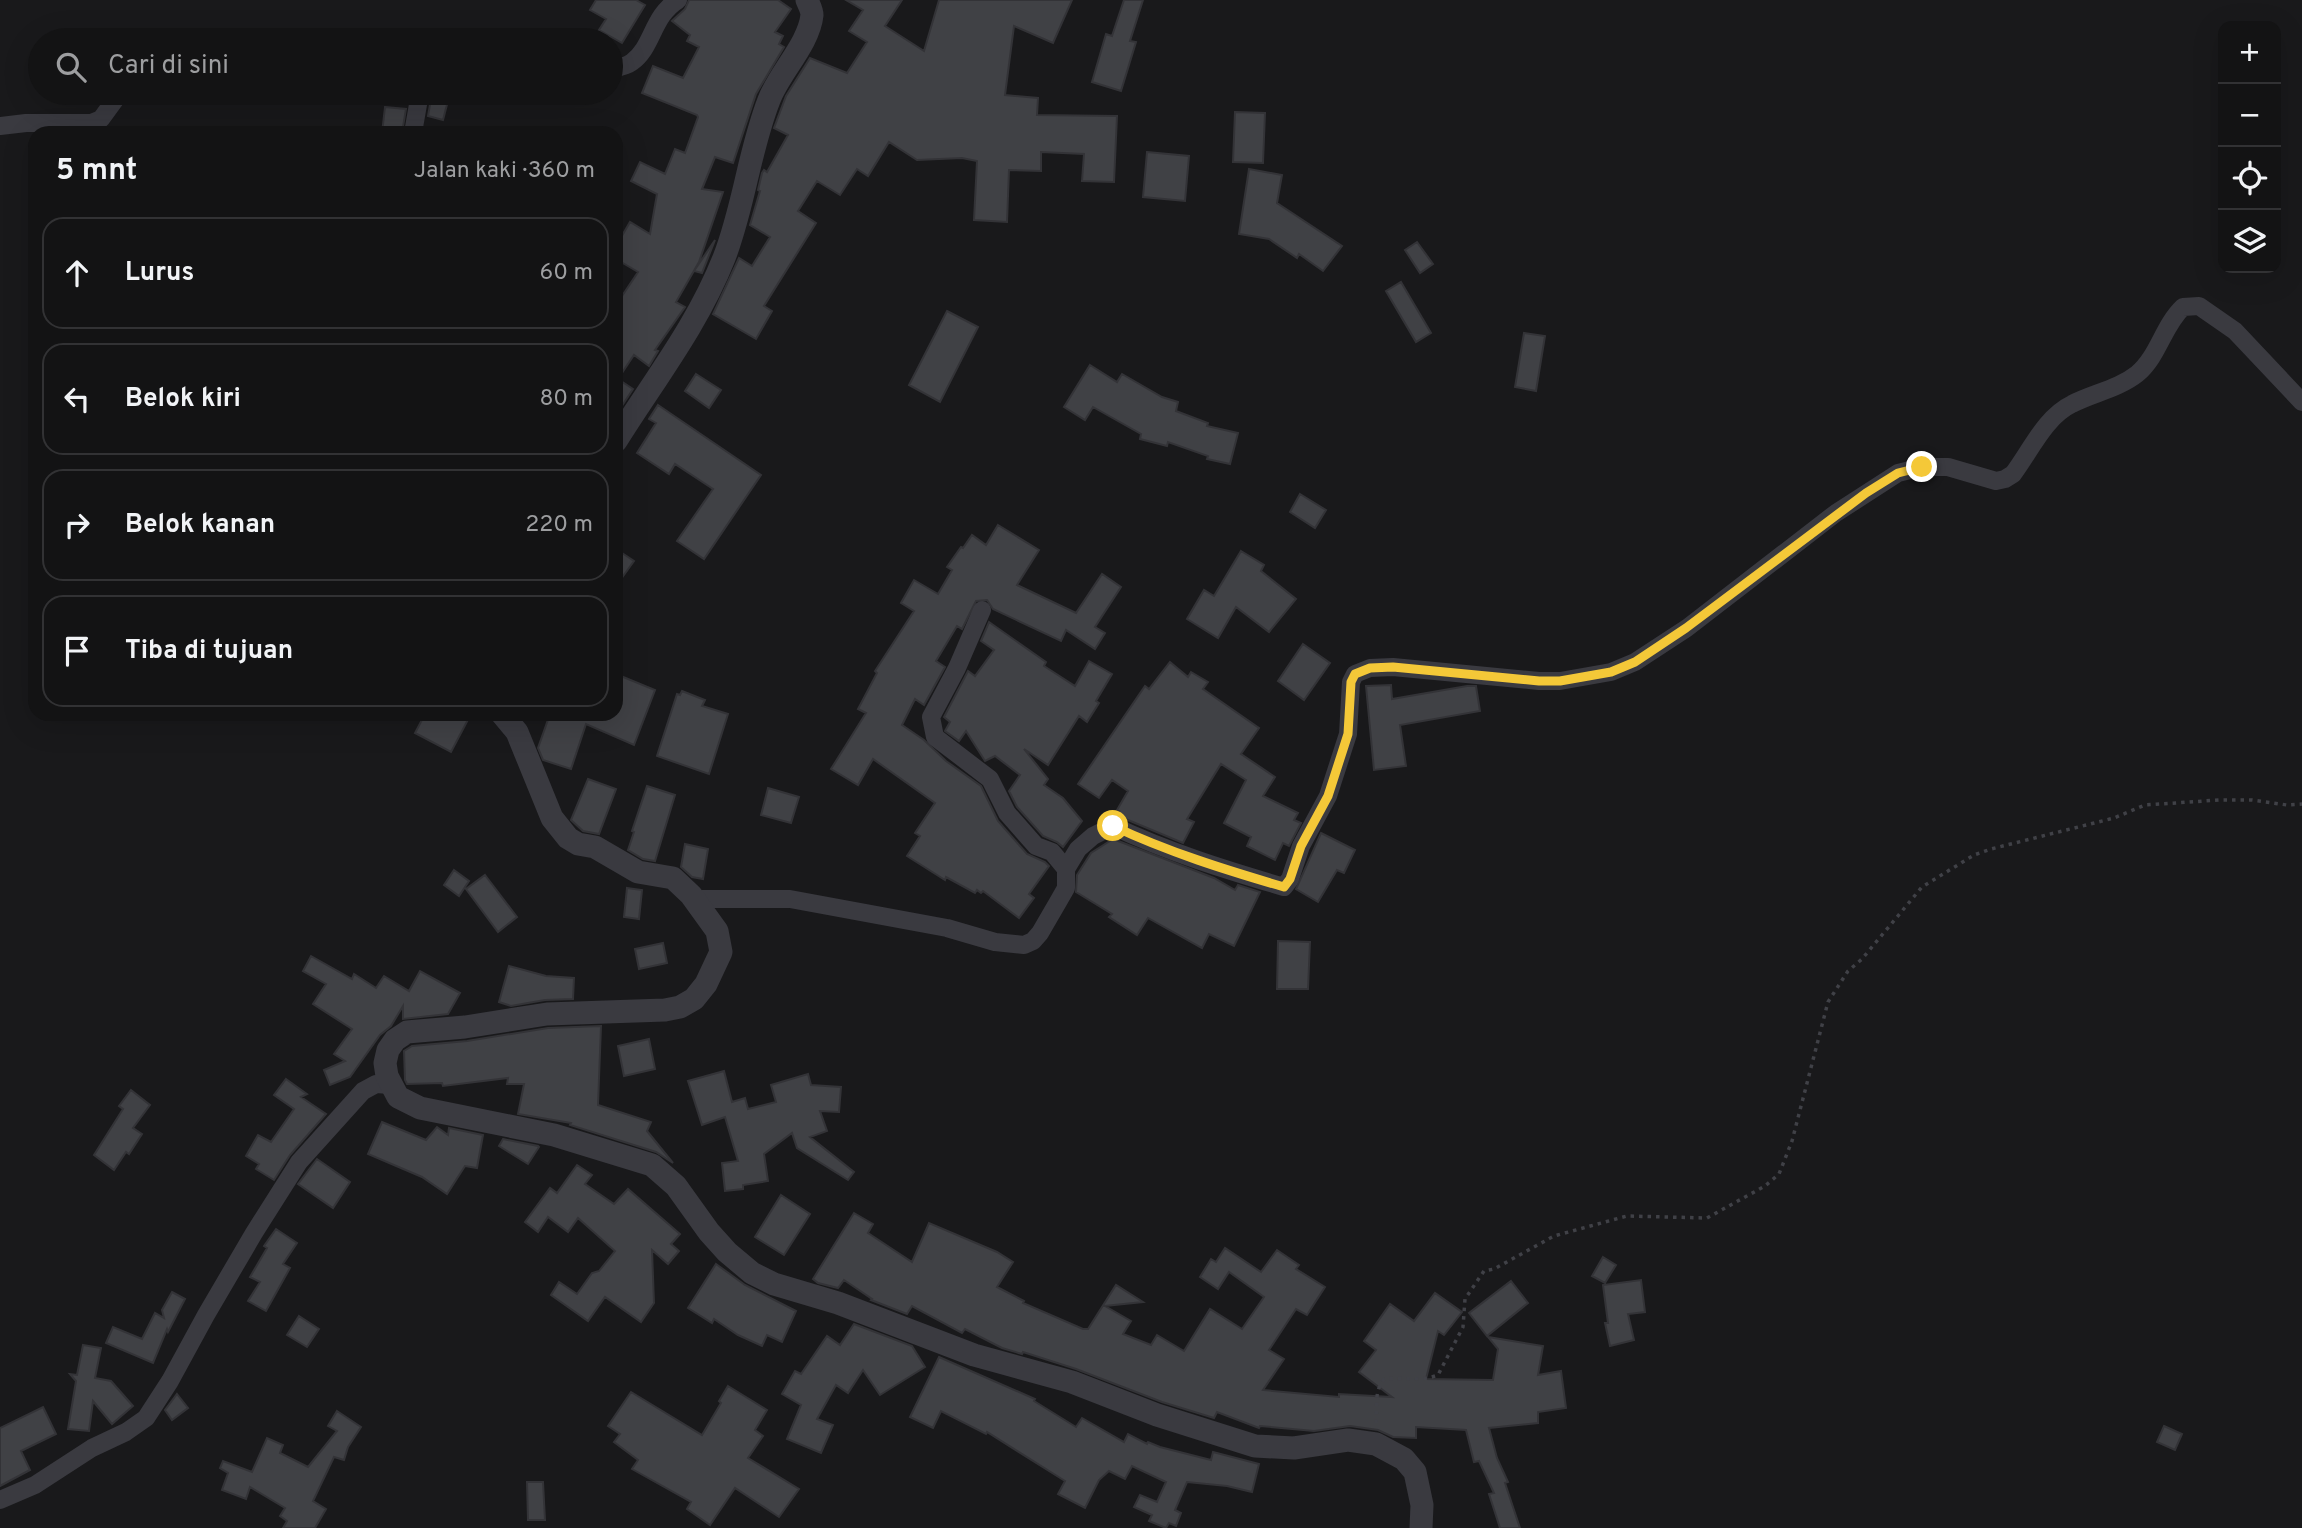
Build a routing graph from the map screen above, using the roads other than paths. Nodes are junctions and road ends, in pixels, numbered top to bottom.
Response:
1 (678, 0) edge
2 (807, 0) edge
3 (623, 66) edge
4 (111, 105) edge
5 (418, 105) edge
6 (0, 126) edge
7 (414, 126) edge
8 (2302, 402) edge
9 (623, 430) edge
10 (982, 610) dead end
11 (507, 721) edge
12 (1066, 869) junction
13 (695, 900) junction
14 (390, 1085) junction
15 (0, 1500) edge
16 (1421, 1528) edge

1 - 3 street
2 - 9 street
4 - 6 street
5 - 7 street
8 - 12 street
10 - 12 street
11 - 13 street
12 - 13 street
13 - 14 street
14 - 15 street
14 - 16 street

